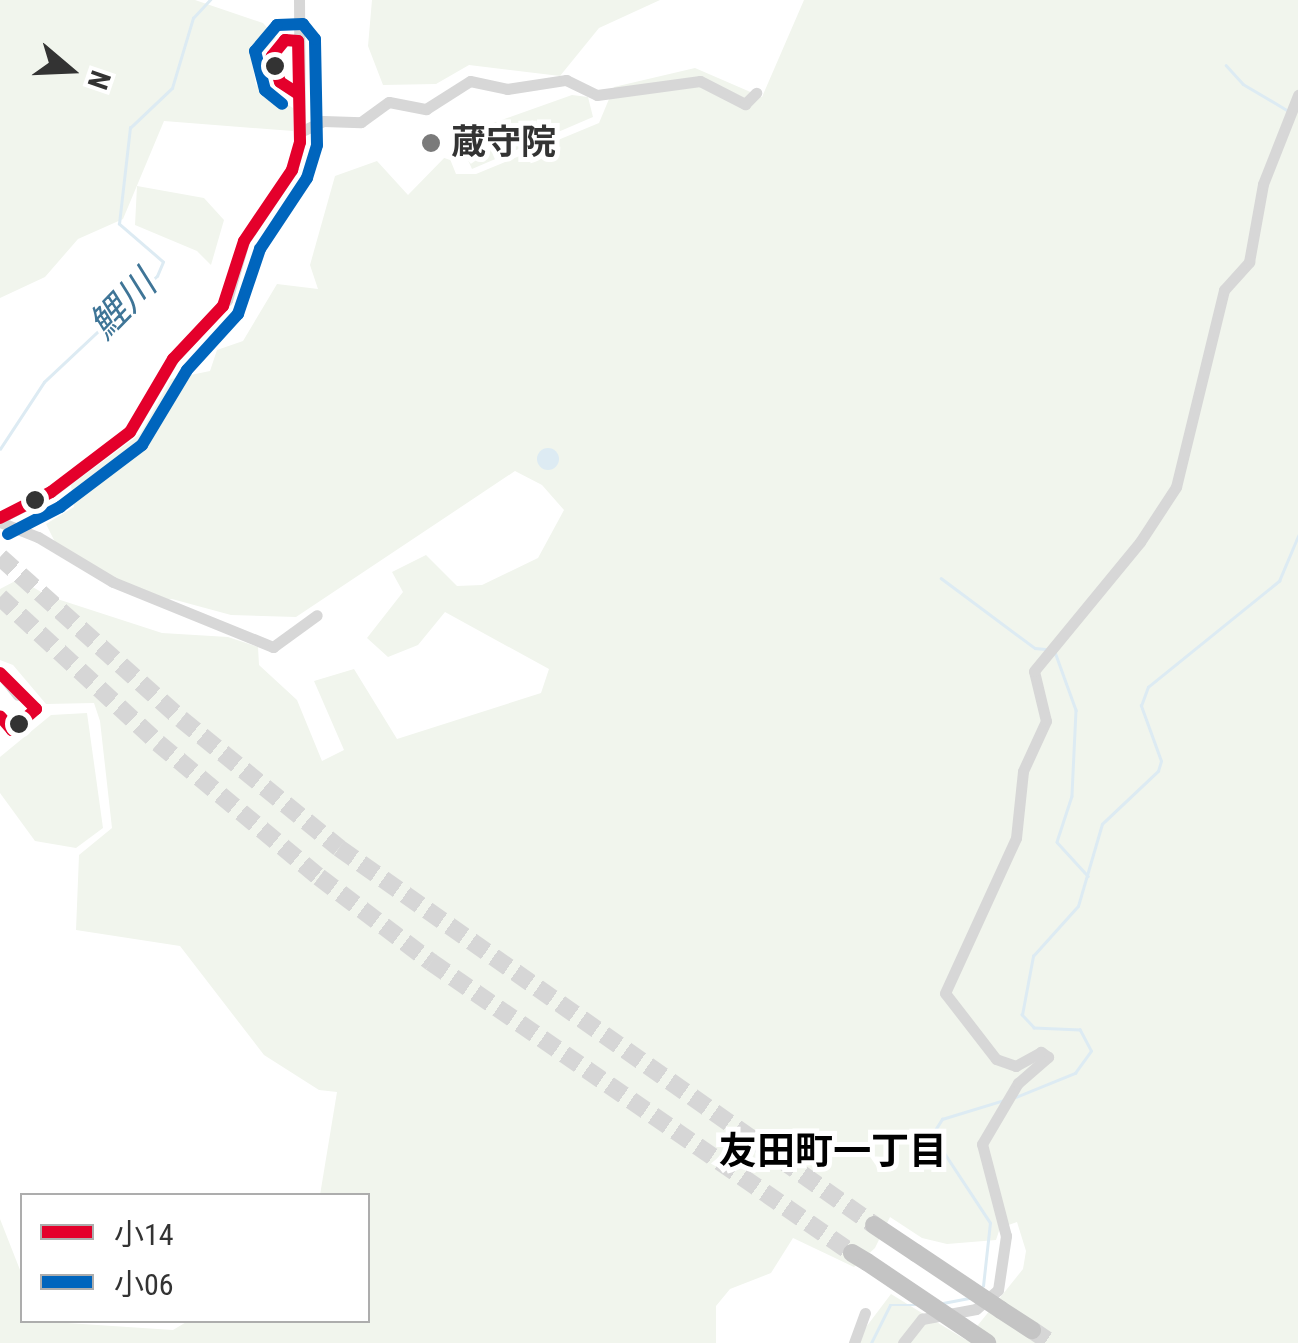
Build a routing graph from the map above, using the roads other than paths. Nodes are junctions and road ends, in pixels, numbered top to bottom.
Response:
1 (299, 0) edge
2 (756, 93) dead end
3 (1298, 95) edge
4 (302, 131) junction
5 (0, 520) edge
6 (317, 615) dead end
7 (0, 673) edge
8 (18, 695) dead end
9 (874, 1225) tunnel mouth
10 (859, 1257) tunnel mouth
11 (865, 1314) dead end
12 (1032, 1330) tunnel mouth
13 (854, 1343) edge
14 (903, 1343) edge
15 (987, 1343) edge

1 - 4 street
2 - 4 street
3 - 14 street
4 - 5 street
5 - 6 street
7 - 8 street
9 - 12 highway, bridge
10 - 15 highway, bridge
11 - 13 street

